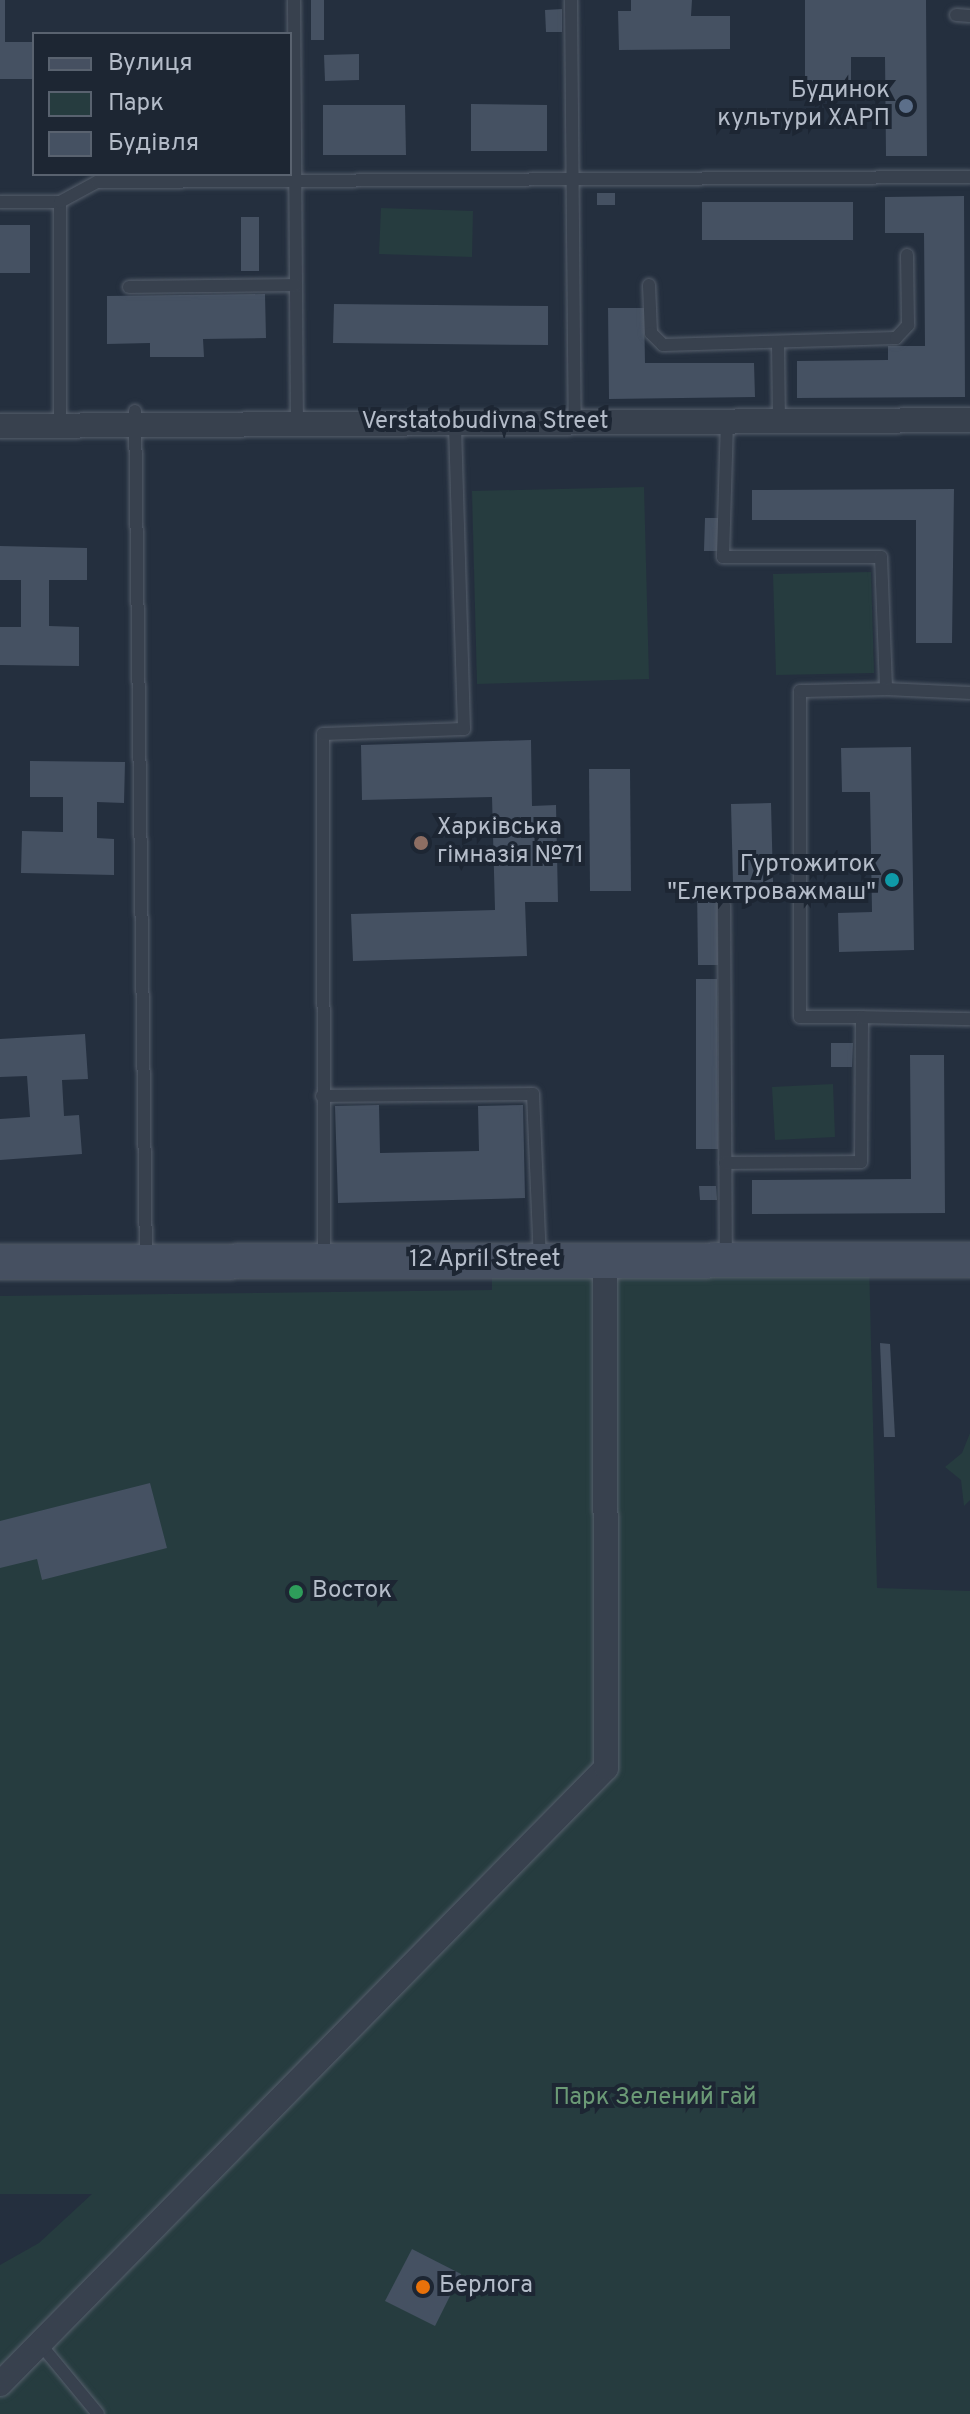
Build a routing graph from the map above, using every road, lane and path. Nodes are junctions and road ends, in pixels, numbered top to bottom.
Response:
1 (294, 0) edge
2 (571, 0) edge
3 (956, 15) dead end
4 (970, 16) edge
5 (970, 177) edge
6 (294, 180) junction
7 (0, 202) edge
8 (60, 202) junction
9 (907, 255) dead end
10 (296, 285) junction
11 (649, 285) dead end
12 (129, 287) dead end
13 (778, 342) junction
14 (135, 418) junction
15 (970, 420) edge
16 (727, 421) junction
17 (779, 421) junction
18 (575, 422) junction
19 (455, 423) junction
20 (297, 424) junction
21 (0, 426) edge
22 (60, 426) junction
23 (886, 689) junction
24 (970, 693) edge
25 (724, 905) dead end
26 (862, 1017) junction
27 (970, 1019) edge
28 (322, 1096) junction
29 (725, 1163) junction
30 (970, 1260) edge
31 (324, 1261) junction
32 (540, 1261) junction
33 (605, 1261) junction
34 (726, 1261) junction
35 (0, 1262) edge
36 (146, 1262) junction
37 (41, 2345) junction
38 (0, 2384) edge
39 (98, 2414) edge

1 - 6 lane
2 - 18 lane
3 - 4 lane
5 - 6 lane
6 - 8 lane
6 - 10 lane
7 - 8 lane
8 - 22 lane
9 - 13 lane
10 - 12 lane
10 - 20 lane
11 - 13 lane
13 - 17 lane
14 - 20 street, Verstatobudivna Street
14 - 22 street, Verstatobudivna Street
14 - 36 lane
15 - 17 street, Verstatobudivna Street
16 - 17 street, Verstatobudivna Street
16 - 18 street, Verstatobudivna Street
16 - 23 lane
18 - 19 street, Verstatobudivna Street
19 - 20 street, Verstatobudivna Street
19 - 28 lane
21 - 22 street, Verstatobudivna Street
23 - 24 lane
23 - 26 lane
25 - 29 lane
26 - 27 lane
26 - 29 lane
28 - 31 lane
28 - 32 lane
29 - 34 lane
30 - 34 street, 12 April Street
31 - 32 street, 12 April Street
31 - 36 street, 12 April Street
32 - 33 street, 12 April Street
33 - 34 street, 12 April Street
33 - 37 street
35 - 36 street, 12 April Street
37 - 38 street
37 - 39 lane

